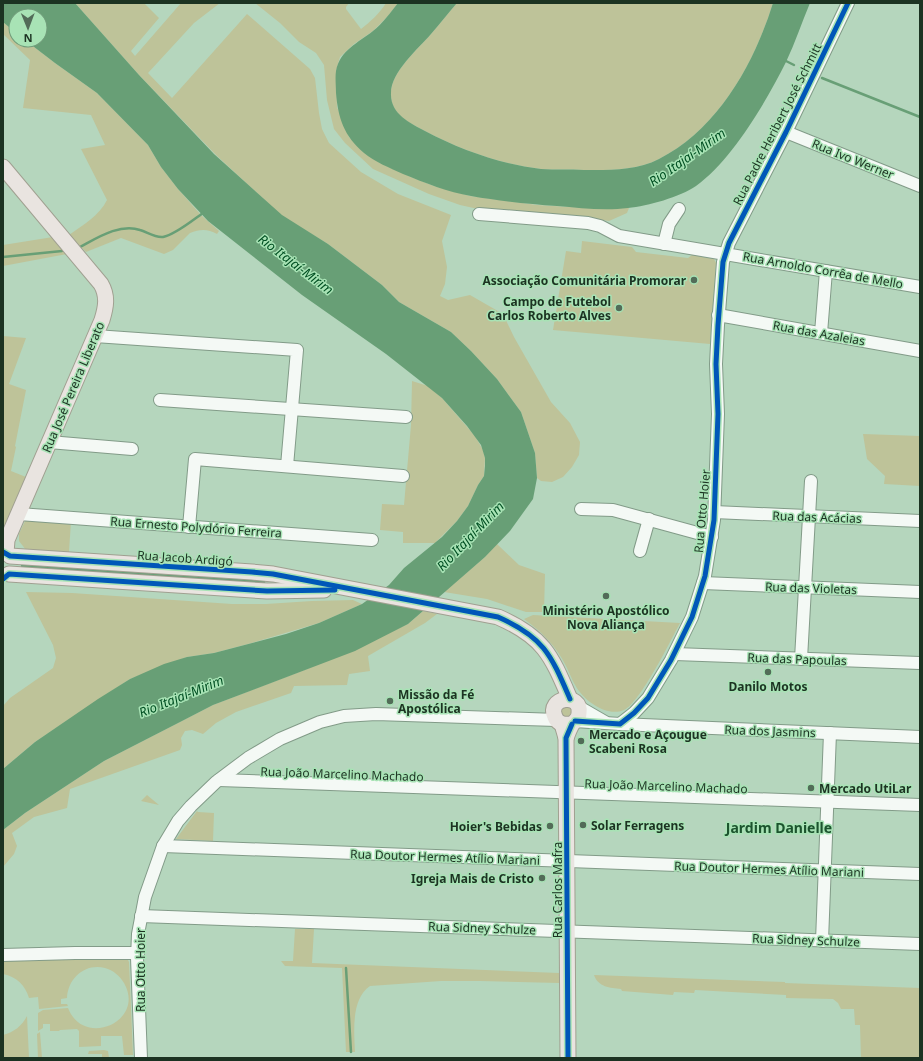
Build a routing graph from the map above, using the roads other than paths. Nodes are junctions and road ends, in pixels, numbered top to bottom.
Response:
1 (848, 3) edge
2 (786, 132) junction
3 (3, 167) edge
4 (920, 186) edge
5 (679, 209) dead end
6 (479, 214) dead end
7 (664, 244) junction
8 (725, 254) junction
9 (826, 271) junction
10 (920, 287) edge
11 (718, 316) junction
12 (821, 333) junction
13 (95, 336) junction
14 (920, 351) edge
15 (160, 400) dead end
16 (292, 409) junction
17 (406, 417) dead end
18 (49, 442) junction
19 (132, 449) dead end
20 (287, 466) junction
21 (403, 476) dead end
22 (811, 481) dead end
23 (582, 509) dead end
24 (714, 512) junction
25 (19, 514) junction
26 (809, 516) junction
27 (649, 519) junction
28 (920, 521) edge
29 (189, 527) junction
30 (712, 537) junction
31 (372, 540) dead end
32 (6, 549) edge
33 (640, 551) dead end
34 (6, 577) edge
35 (703, 584) junction
36 (805, 588) junction
37 (363, 591) junction
38 (920, 592) edge
39 (675, 654) junction
40 (801, 659) junction
41 (920, 663) edge
42 (566, 716) junction
43 (614, 724) junction
44 (830, 733) junction
45 (920, 737) edge
46 (219, 780) junction
47 (566, 792) junction
48 (827, 802) junction
49 (920, 806) edge
50 (163, 846) junction
51 (566, 861) junction
52 (824, 871) junction
53 (920, 874) edge
54 (141, 916) junction
55 (567, 931) junction
56 (822, 941) junction
57 (920, 944) edge
58 (138, 953) junction
59 (3, 955) edge
60 (141, 1058) edge
61 (568, 1058) edge

1 - 2 street, Rua Padre Heribert José Schmitt
2 - 4 street, Rua Ivo Werner
2 - 8 street, Rua Padre Heribert José Schmitt
3 - 13 main road, Rua José Pereira Liberato
5 - 7 street
6 - 7 street, Rua Arnoldo Corrêa de Mello
7 - 8 street, Rua Arnoldo Corrêa de Mello
8 - 9 street, Rua Arnoldo Corrêa de Mello
8 - 11 street, Rua Otto Hoier
9 - 10 street, Rua Arnoldo Corrêa de Mello
9 - 12 street
11 - 12 street, Rua das Azaleias
11 - 24 street, Rua Otto Hoier
12 - 14 street, Rua das Azaleias
13 - 16 street
13 - 18 main road, Rua José Pereira Liberato
15 - 16 street
16 - 17 street
16 - 20 street
18 - 19 street
18 - 25 main road, Rua José Pereira Liberato
20 - 21 street
20 - 29 street
22 - 26 street
23 - 27 street
24 - 26 street, Rua das Acácias
24 - 30 street, Rua Otto Hoier
25 - 29 street, Rua Ernesto Polydório Ferreira
25 - 32 main road, Rua José Pereira Liberato
26 - 28 street, Rua das Acácias
26 - 36 street
27 - 30 street
27 - 33 street
29 - 31 street, Rua Ernesto Polydório Ferreira
30 - 35 street, Rua Otto Hoier
32 - 34 main road
32 - 37 main road, Rua Jacob Ardigó
34 - 37 main road, Rua Jacob Ardigó
35 - 36 street, Rua das Violetas
35 - 39 street, Rua Otto Hoier
36 - 38 street, Rua das Violetas
36 - 40 street
37 - 42 main road, Rua Jacob Ardigó
39 - 40 street, Rua das Papoulas
39 - 43 street, Rua Otto Hoier
40 - 41 street, Rua das Papoulas
42 - 43 street, Rua Otto Hoier
42 - 46 street, Rua Otto Hoier
42 - 47 main road, Rua Carlos Mafra
43 - 44 street, Rua dos Jasmins
44 - 45 street, Rua dos Jasmins
44 - 48 street
46 - 47 street, Rua João Marcelino Machado
46 - 50 street, Rua Otto Hoier
47 - 48 street, Rua João Marcelino Machado
47 - 51 main road, Rua Carlos Mafra
48 - 49 street, Rua João Marcelino Machado
48 - 52 street
50 - 51 street, Rua Doutor Hermes Atílio Mariani
50 - 54 street, Rua Otto Hoier
51 - 52 street, Rua Doutor Hermes Atílio Mariani
51 - 55 main road, Rua Carlos Mafra
52 - 53 street, Rua Doutor Hermes Atílio Mariani
52 - 56 street
54 - 55 street, Rua Sidney Schulze
54 - 58 street, Rua Otto Hoier
55 - 56 street, Rua Sidney Schulze
55 - 61 main road, Rua Carlos Mafra
56 - 57 street, Rua Sidney Schulze
58 - 59 street
58 - 60 street, Rua Otto Hoier

